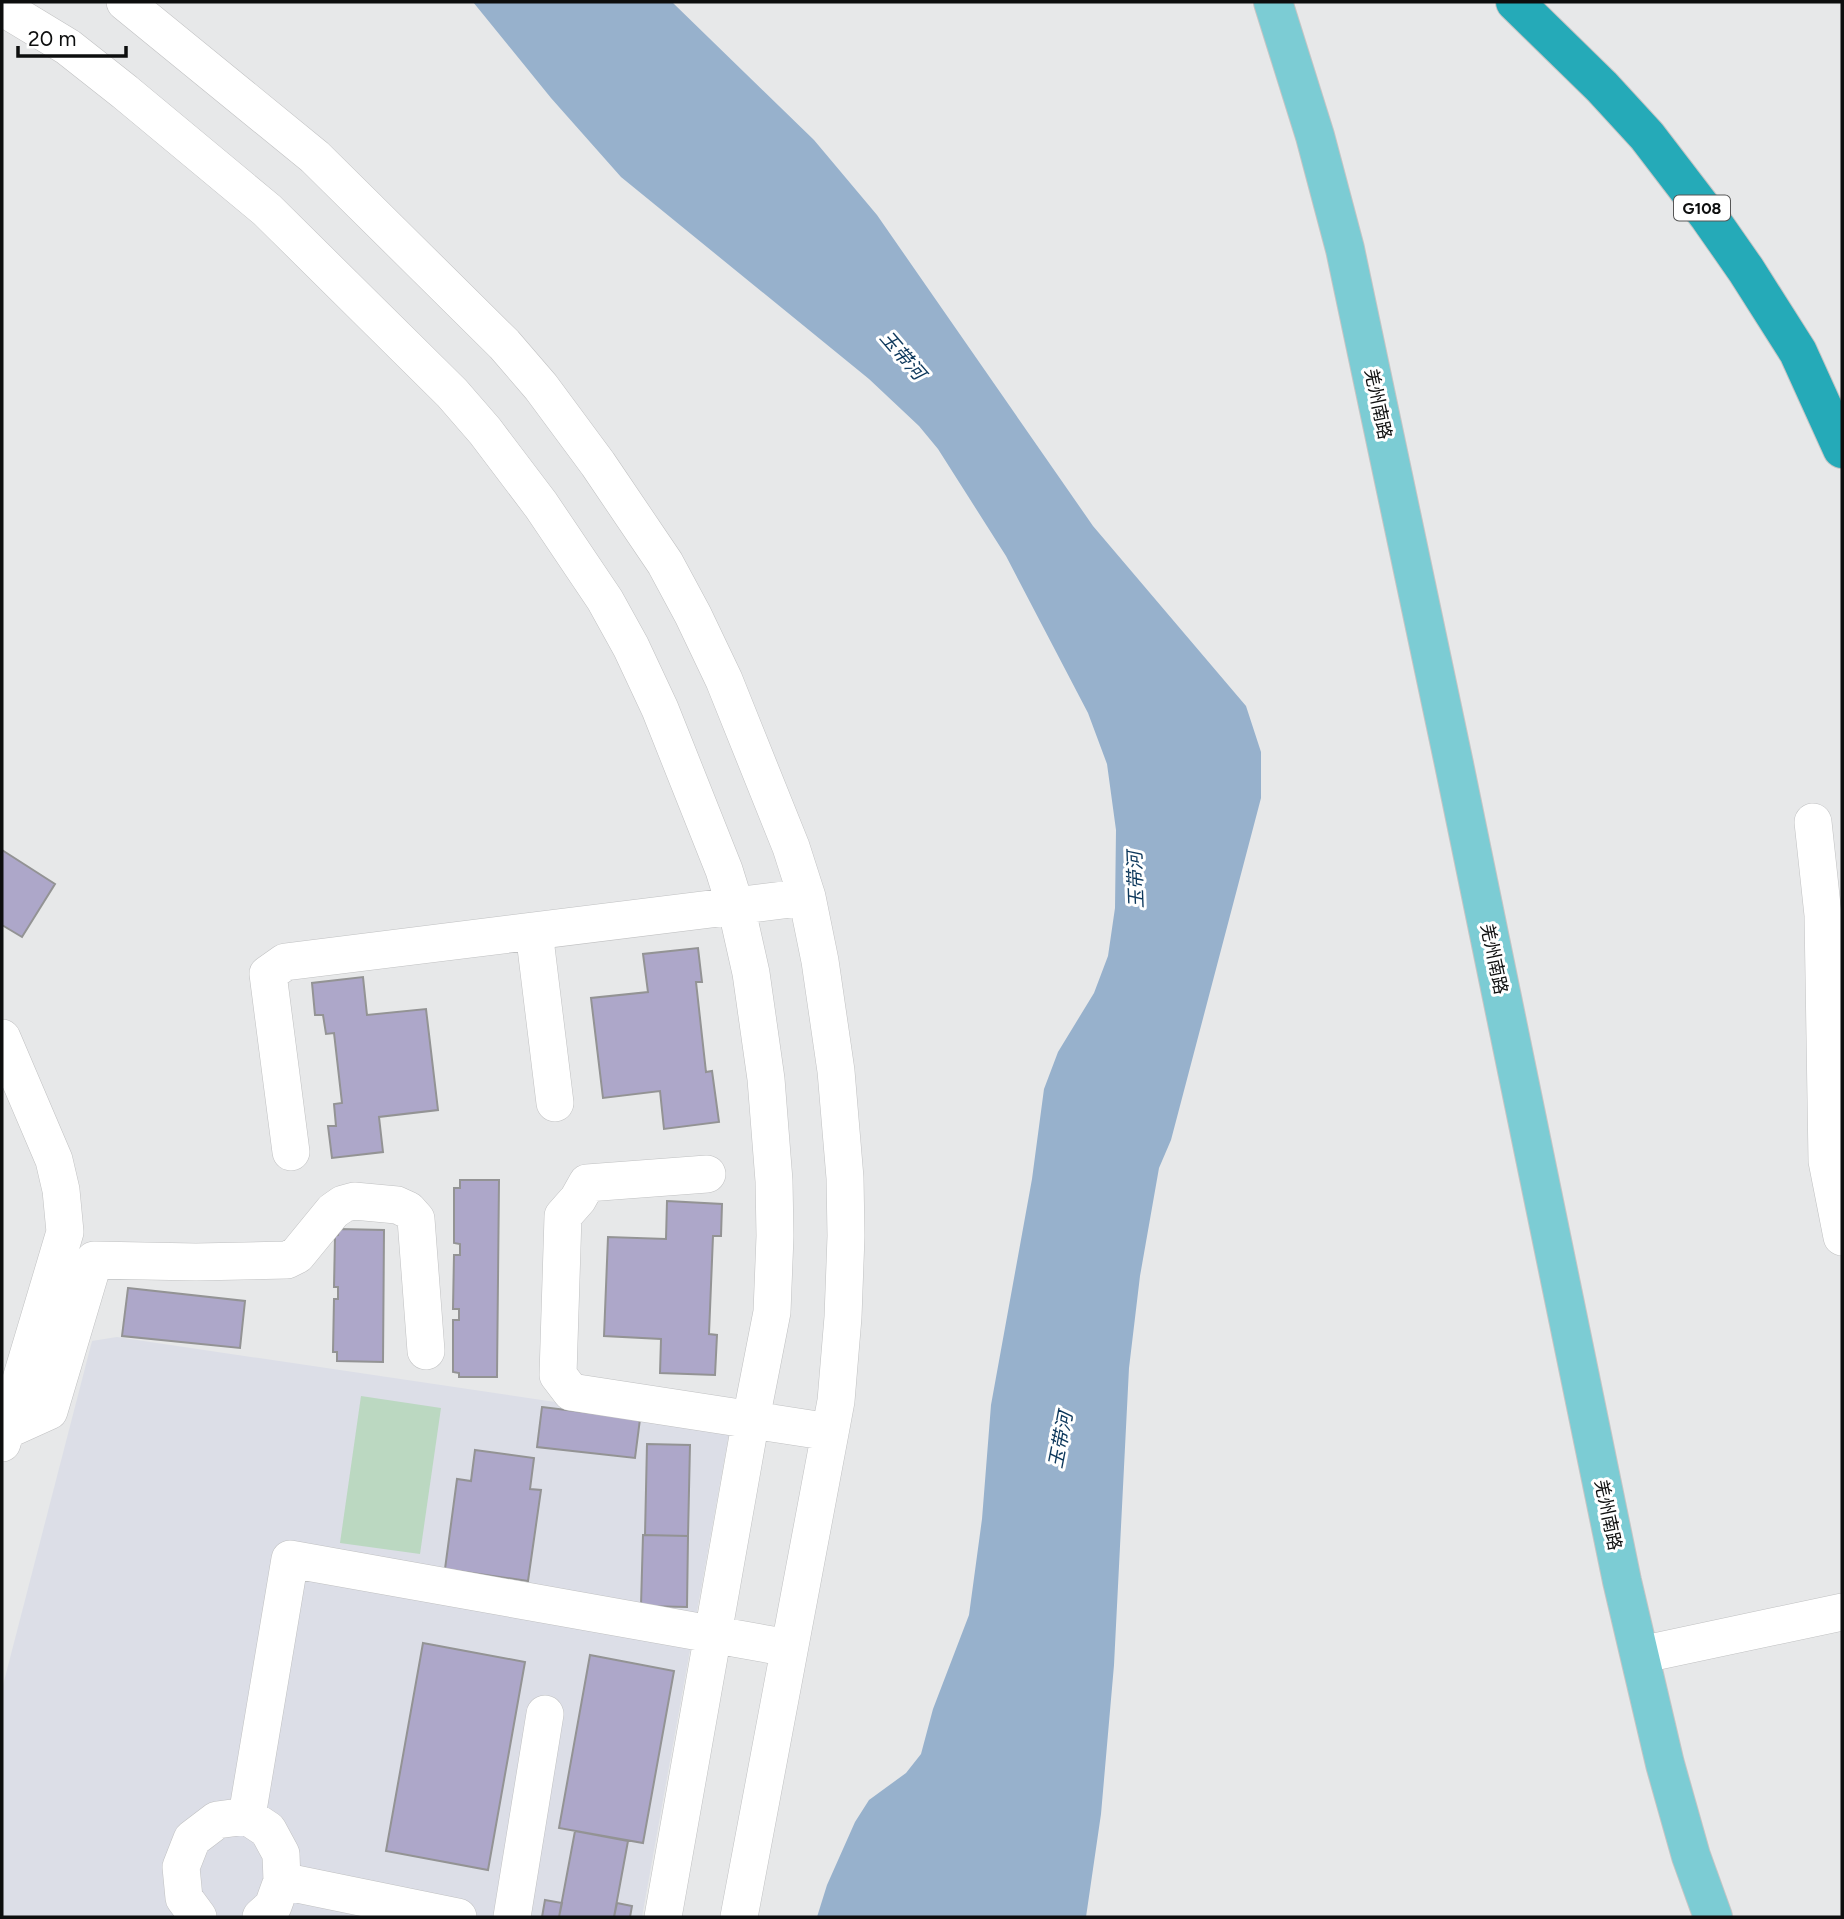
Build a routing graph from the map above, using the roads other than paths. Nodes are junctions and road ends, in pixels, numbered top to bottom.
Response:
1 (125, 2) edge
2 (1273, 2) edge
3 (1515, 2) edge
4 (2, 7) edge
5 (1842, 449) edge
6 (1812, 822) dead end
7 (807, 897) junction
8 (736, 906) junction
9 (534, 931) junction
10 (2, 1038) edge
11 (555, 1103) dead end
12 (291, 1152) dead end
13 (707, 1174) dead end
14 (1842, 1237) edge
15 (426, 1350) dead end
16 (751, 1419) junction
17 (830, 1432) junction
18 (4, 1437) edge
19 (1842, 1612) edge
20 (713, 1635) junction
21 (789, 1648) junction
22 (1640, 1656) junction
23 (545, 1714) dead end
24 (247, 1816) junction
25 (282, 1881) junction
26 (198, 1917) edge
27 (261, 1917) edge
28 (458, 1917) edge
29 (512, 1917) edge
30 (663, 1917) edge
31 (739, 1917) edge
32 (1713, 1917) edge

1 - 7 street
2 - 22 main road, 羌州南路
3 - 5 highway, G108
4 - 8 street
6 - 14 street
7 - 8 street
7 - 17 street
8 - 9 street
8 - 16 street
9 - 11 street
9 - 12 street
10 - 18 street
13 - 16 street
15 - 18 street
16 - 17 street
16 - 20 street
17 - 21 street
19 - 22 street
20 - 21 street
20 - 24 street
20 - 30 street
21 - 31 street
22 - 32 main road, 羌州南路
23 - 29 street
24 - 25 street
24 - 26 street
25 - 27 street
25 - 28 street

